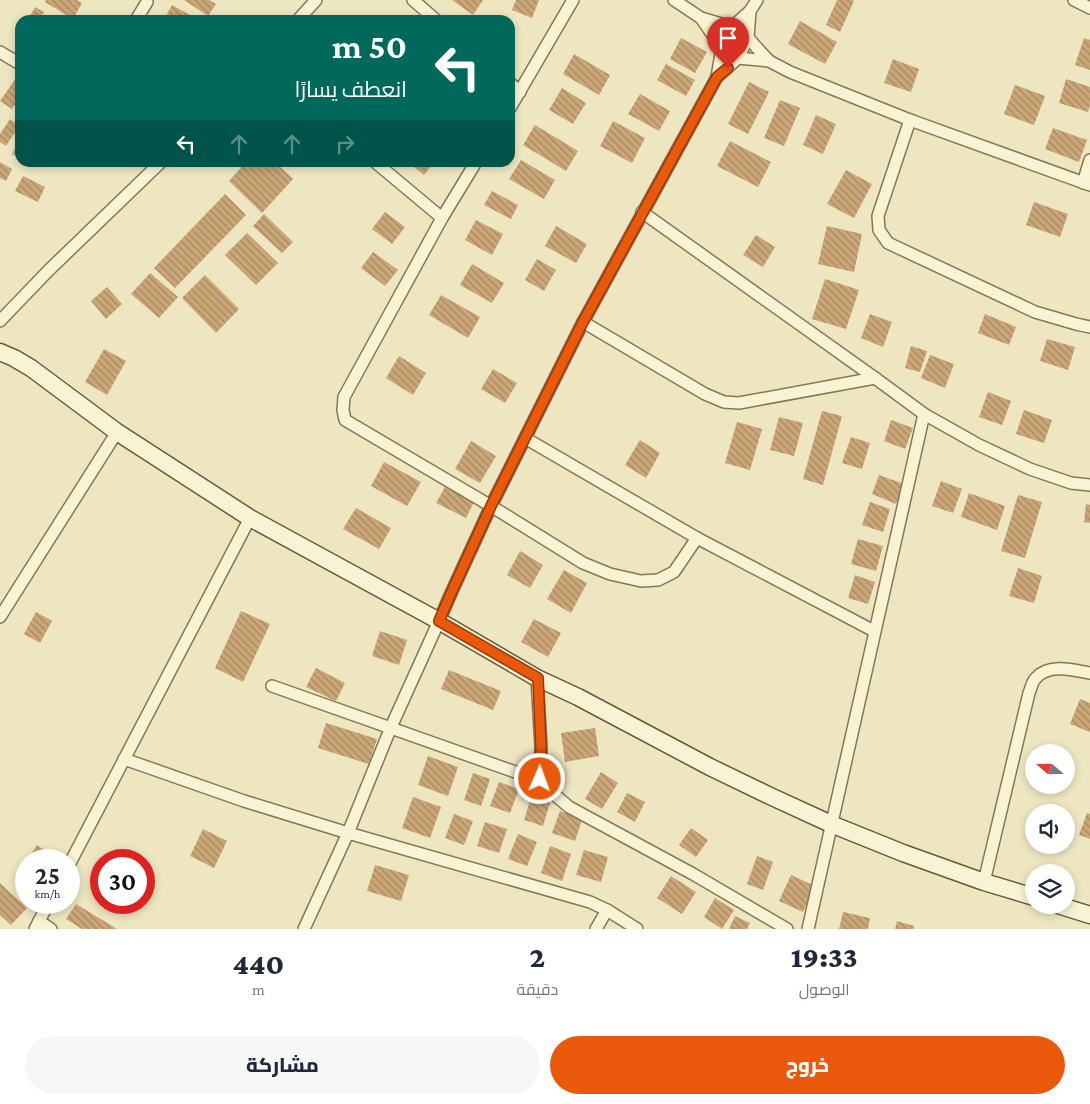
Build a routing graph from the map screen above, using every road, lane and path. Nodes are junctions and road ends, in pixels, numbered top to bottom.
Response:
1 (316, 0) edge
2 (413, 0) edge
3 (573, 0) edge
4 (674, 0) edge
5 (756, 0) edge
6 (1074, 0) edge
7 (147, 2) dead end
8 (1090, 8) edge
9 (750, 11) junction
10 (139, 15) edge
11 (302, 15) edge
12 (430, 15) edge
13 (701, 18) junction
14 (732, 27) junction
15 (748, 38) junction
16 (722, 48) junction
17 (0, 52) edge
18 (738, 58) junction
19 (15, 61) edge
20 (769, 61) junction
21 (717, 77) junction
22 (515, 88) edge
23 (520, 92) junction
24 (515, 100) edge
25 (910, 120) junction
26 (1090, 160) edge
27 (156, 167) edge
28 (381, 167) edge
29 (473, 167) edge
30 (1086, 184) edge
31 (642, 212) junction
32 (442, 218) junction
33 (0, 321) edge
34 (583, 322) junction
35 (1090, 327) edge
36 (0, 352) edge
37 (875, 378) junction
38 (924, 414) junction
39 (117, 432) junction
40 (525, 438) junction
41 (1090, 485) edge
42 (491, 506) junction
43 (250, 518) junction
44 (697, 538) junction
45 (0, 617) edge
46 (439, 621) junction
47 (874, 632) junction
48 (1090, 673) edge
49 (538, 678) junction
50 (272, 686) dead end
51 (391, 727) junction
52 (124, 759) junction
53 (540, 779) junction
54 (831, 824) junction
55 (348, 832) junction
56 (77, 849) edge
57 (984, 882) junction
58 (1025, 894) edge
59 (607, 910) junction
60 (1075, 910) edge
61 (1090, 915) edge
62 (37, 925) edge
63 (51, 929) edge
64 (304, 929) edge
65 (596, 929) edge
66 (637, 929) edge
67 (787, 929) edge
68 (808, 929) edge

1 - 11 street
2 - 12 street
3 - 23 street
4 - 13 street
5 - 9 street
6 - 8 street
7 - 10 street
9 - 14 street
9 - 15 street
13 - 14 street
13 - 16 street
14 - 15 street
14 - 16 street
15 - 18 street
15 - 20 street
16 - 18 street
16 - 21 street
17 - 19 street
18 - 20 street
18 - 21 street
20 - 25 street
21 - 31 street
22 - 23 street
23 - 24 street
25 - 30 street
25 - 35 street
26 - 30 street
27 - 33 street
28 - 32 street
29 - 32 street
31 - 34 street
31 - 37 street
32 - 42 street
34 - 37 street
34 - 40 street
36 - 39 main road
37 - 38 street
38 - 41 street
38 - 47 street
39 - 43 main road
39 - 45 street
40 - 42 street
40 - 44 street
42 - 44 street
42 - 46 street
43 - 46 main road
43 - 52 street
44 - 47 street
46 - 49 main road
46 - 51 street
47 - 54 street
48 - 57 street
49 - 53 street
49 - 54 main road
50 - 51 street
51 - 53 street
51 - 55 street
52 - 55 street
52 - 56 street
53 - 67 street
54 - 57 main road
54 - 68 street
55 - 59 street
55 - 64 street
57 - 58 main road
59 - 65 street
59 - 66 street
60 - 61 main road
62 - 63 street

